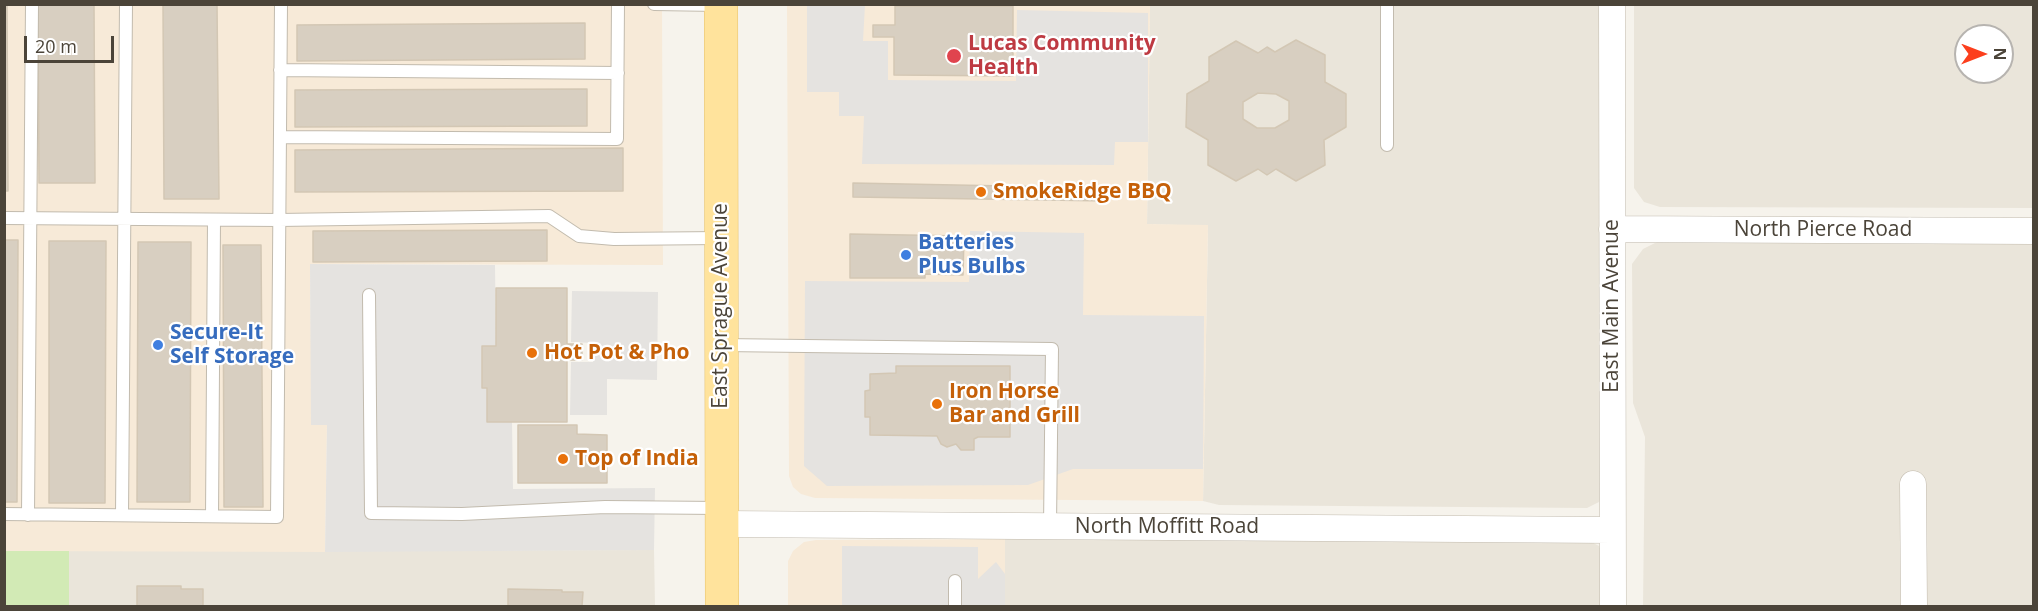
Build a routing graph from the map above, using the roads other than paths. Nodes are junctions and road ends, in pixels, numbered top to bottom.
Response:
1 (32, 4) edge
2 (126, 4) edge
3 (281, 4) edge
4 (618, 4) edge
5 (654, 4) edge
6 (1387, 4) edge
7 (1612, 4) edge
8 (721, 5) edge
9 (280, 70) junction
10 (618, 73) junction
11 (280, 137) junction
12 (1387, 145) dead end
13 (4, 218) edge
14 (30, 218) junction
15 (124, 219) junction
16 (214, 220) junction
17 (279, 220) junction
18 (1612, 230) junction
19 (2034, 231) edge
20 (722, 238) junction
21 (369, 295) dead end
22 (721, 345) junction
23 (1913, 484) dead end
24 (4, 514) edge
25 (28, 515) junction
26 (122, 515) junction
27 (212, 516) junction
28 (721, 516) junction
29 (1050, 526) junction
30 (1612, 530) junction
31 (954, 581) dead end
32 (722, 606) edge
33 (955, 606) edge
34 (1613, 606) edge
35 (1914, 606) edge

1 - 14 lane
2 - 15 lane
3 - 9 lane
4 - 10 lane
5 - 8 lane
6 - 12 lane
7 - 18 street, East Main Avenue
8 - 20 main road, East Sprague Avenue
9 - 10 lane
9 - 11 lane
10 - 11 lane
11 - 17 lane
13 - 14 lane
14 - 15 lane
14 - 25 lane
15 - 16 lane
15 - 26 lane
16 - 17 lane
16 - 27 lane
17 - 20 lane
17 - 27 lane
18 - 19 street, North Pierce Road
18 - 30 street, East Main Avenue
20 - 22 main road, East Sprague Avenue
21 - 28 lane
22 - 28 main road, East Sprague Avenue
22 - 29 lane
23 - 35 street
24 - 25 lane
25 - 26 lane
26 - 27 lane
28 - 29 street, North Moffitt Road
28 - 32 main road, East Sprague Avenue
29 - 30 street, North Moffitt Road
30 - 34 street, East Main Avenue
31 - 33 lane

